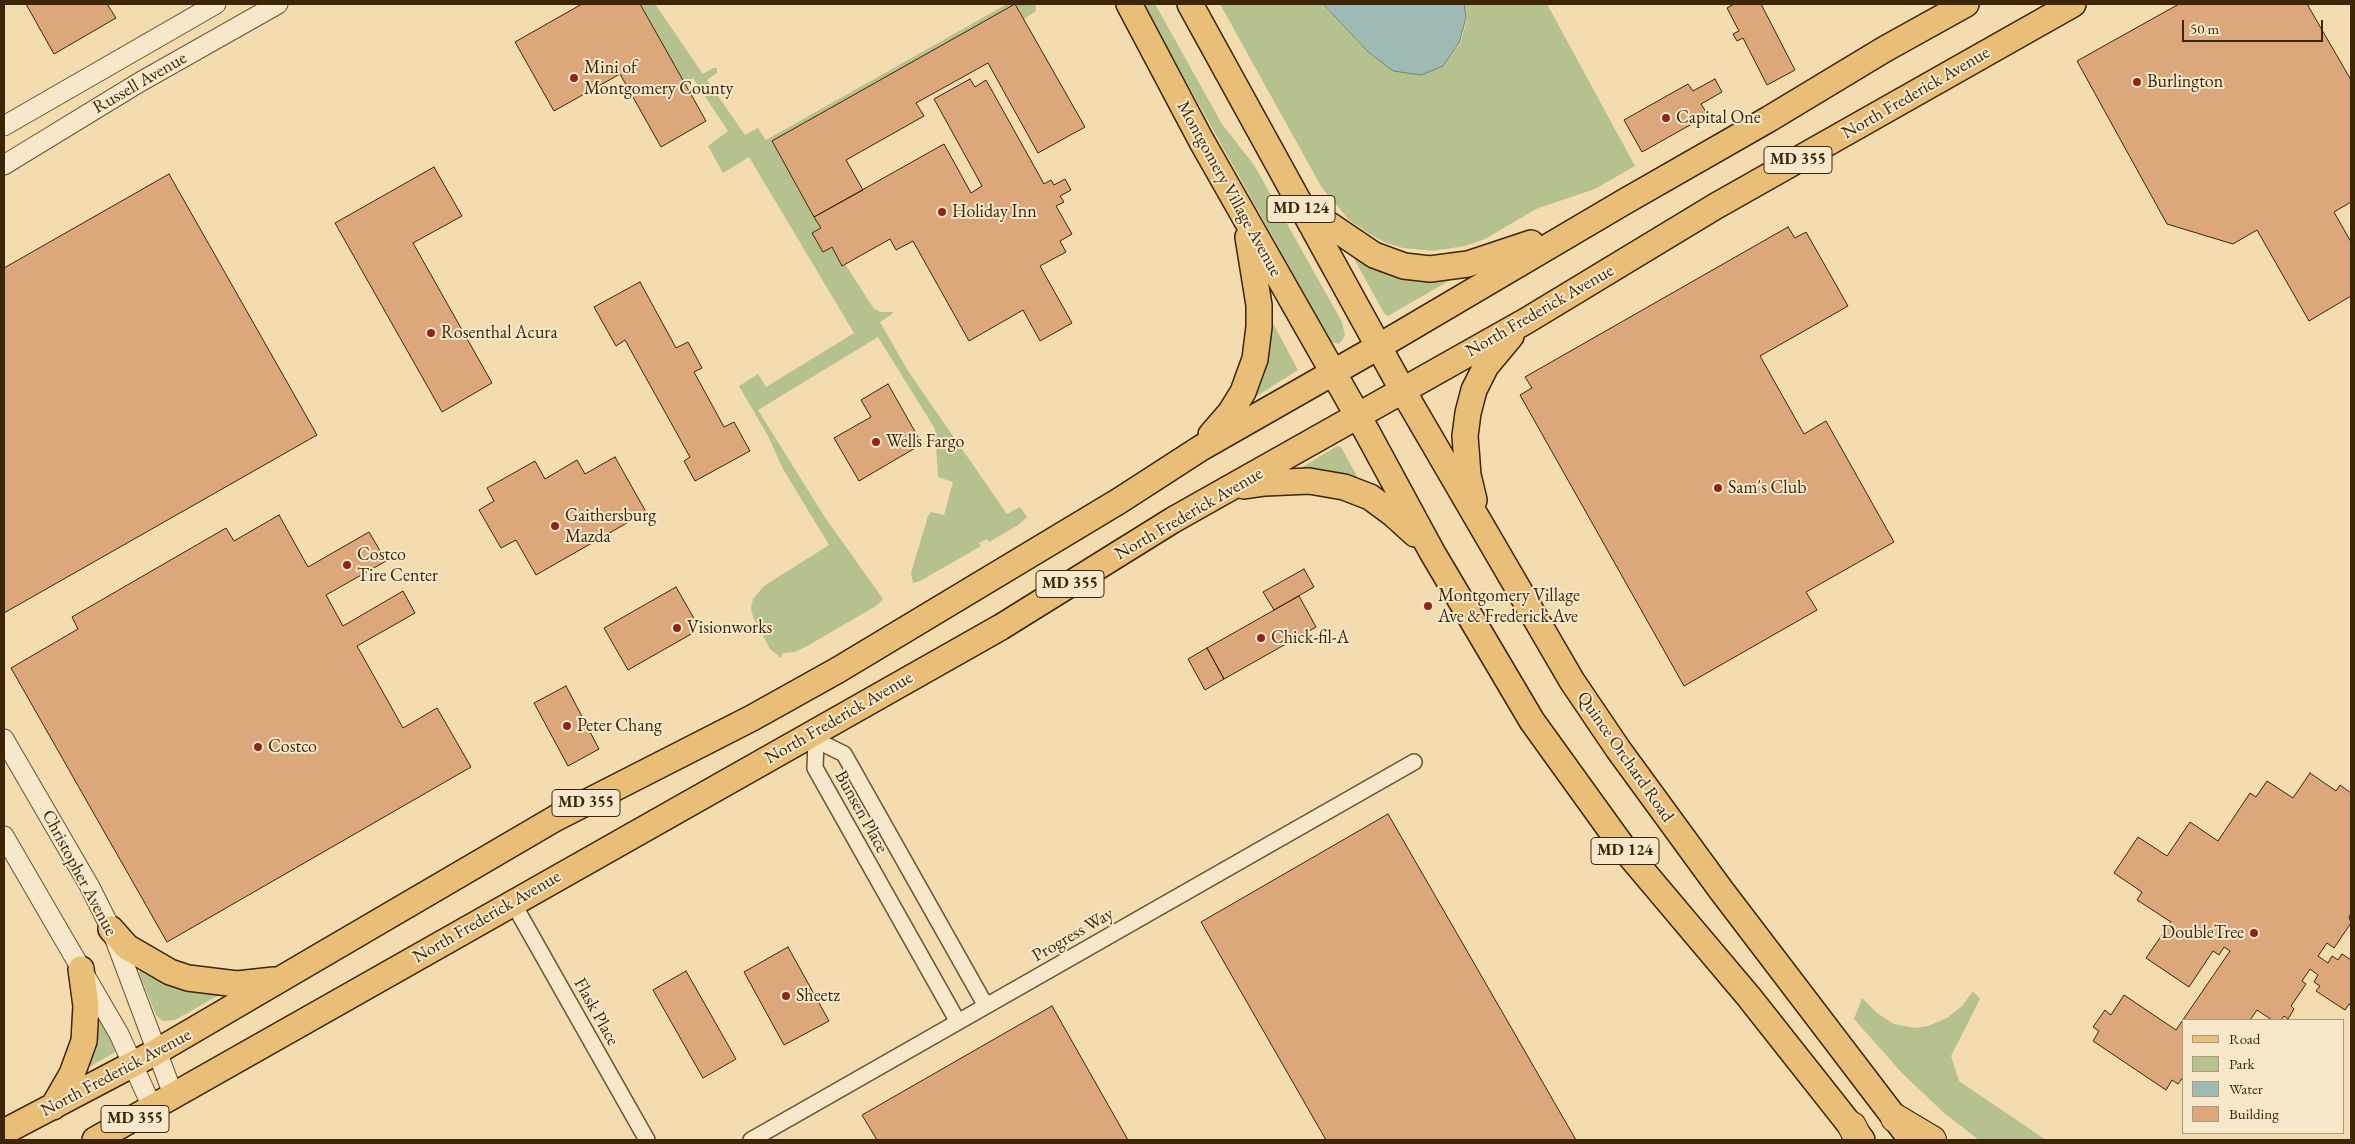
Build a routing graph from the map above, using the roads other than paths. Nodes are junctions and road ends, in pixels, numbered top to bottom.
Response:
1 (216, 4) edge
2 (278, 4) edge
3 (1129, 4) edge
4 (1190, 4) edge
5 (1966, 4) edge
6 (2073, 4) edge
7 (4, 126) edge
8 (4, 165) edge
9 (1298, 202) junction
10 (1624, 202) junction
11 (1243, 215) junction
12 (1526, 321) junction
13 (1378, 347) junction
14 (1333, 373) junction
15 (1403, 391) junction
16 (1358, 417) junction
17 (1201, 448) junction
18 (1232, 488) junction
19 (1480, 524) junction
20 (1432, 552) junction
21 (4, 739) edge
22 (1414, 762) dead end
23 (4, 836) edge
24 (513, 903) junction
25 (111, 929) junction
26 (81, 969) junction
27 (284, 979) junction
28 (986, 1006) junction
29 (958, 1022) junction
30 (156, 1052) junction
31 (133, 1065) junction
32 (174, 1097) junction
33 (53, 1107) junction
34 (152, 1109) junction
35 (1895, 1118) junction
36 (4, 1132) edge
37 (1858, 1136) edge
38 (95, 1140) edge
39 (647, 1140) edge
40 (751, 1140) edge
41 (1912, 1140) edge
42 (1932, 1140) edge

1 - 7 street, Russell Avenue
2 - 8 street, Russell Avenue
3 - 11 main road, Montgomery Village Avenue / MD 124
4 - 9 main road, MD 124
5 - 10 main road, North Frederick Avenue / MD 355
6 - 12 main road, North Frederick Avenue / MD 355
9 - 10 main road
9 - 13 main road, MD 124
10 - 13 main road, North Frederick Avenue / MD 355
11 - 14 main road, Montgomery Village Avenue / MD 124
11 - 17 main road
12 - 15 main road, North Frederick Avenue / MD 355
12 - 19 main road
13 - 14 main road, North Frederick Avenue / MD 355
13 - 15 main road, Quince Orchard Road / MD 124
14 - 16 main road, MD 124
14 - 17 main road, North Frederick Avenue / MD 355
15 - 16 main road, North Frederick Avenue / MD 355
15 - 19 main road, Quince Orchard Road / MD 124
16 - 18 main road, North Frederick Avenue / MD 355
16 - 20 main road, MD 124
17 - 27 main road, North Frederick Avenue / MD 355
18 - 20 main road
18 - 24 main road, North Frederick Avenue / MD 355
19 - 35 main road, Quince Orchard Road / MD 124
20 - 37 main road, MD 124
21 - 25 street, Christopher Avenue
22 - 28 street, Progress Way
23 - 26 street
24 - 32 main road, North Frederick Avenue / MD 355
24 - 39 street, Flask Place
25 - 27 main road
25 - 30 street, Christopher Avenue
26 - 31 street
26 - 33 main road
27 - 30 main road, North Frederick Avenue / MD 355
28 - 29 street, Progress Way
28 - 29 street, Bunsen Place
29 - 40 street, Progress Way
30 - 31 main road, North Frederick Avenue / MD 355
30 - 32 street, Christopher Avenue
31 - 33 main road, North Frederick Avenue / MD 355
31 - 34 street
32 - 34 main road, North Frederick Avenue / MD 355
33 - 36 main road, North Frederick Avenue / MD 355
34 - 38 main road, North Frederick Avenue / MD 355
35 - 41 main road, Quince Orchard Road / MD 124
35 - 42 highway

